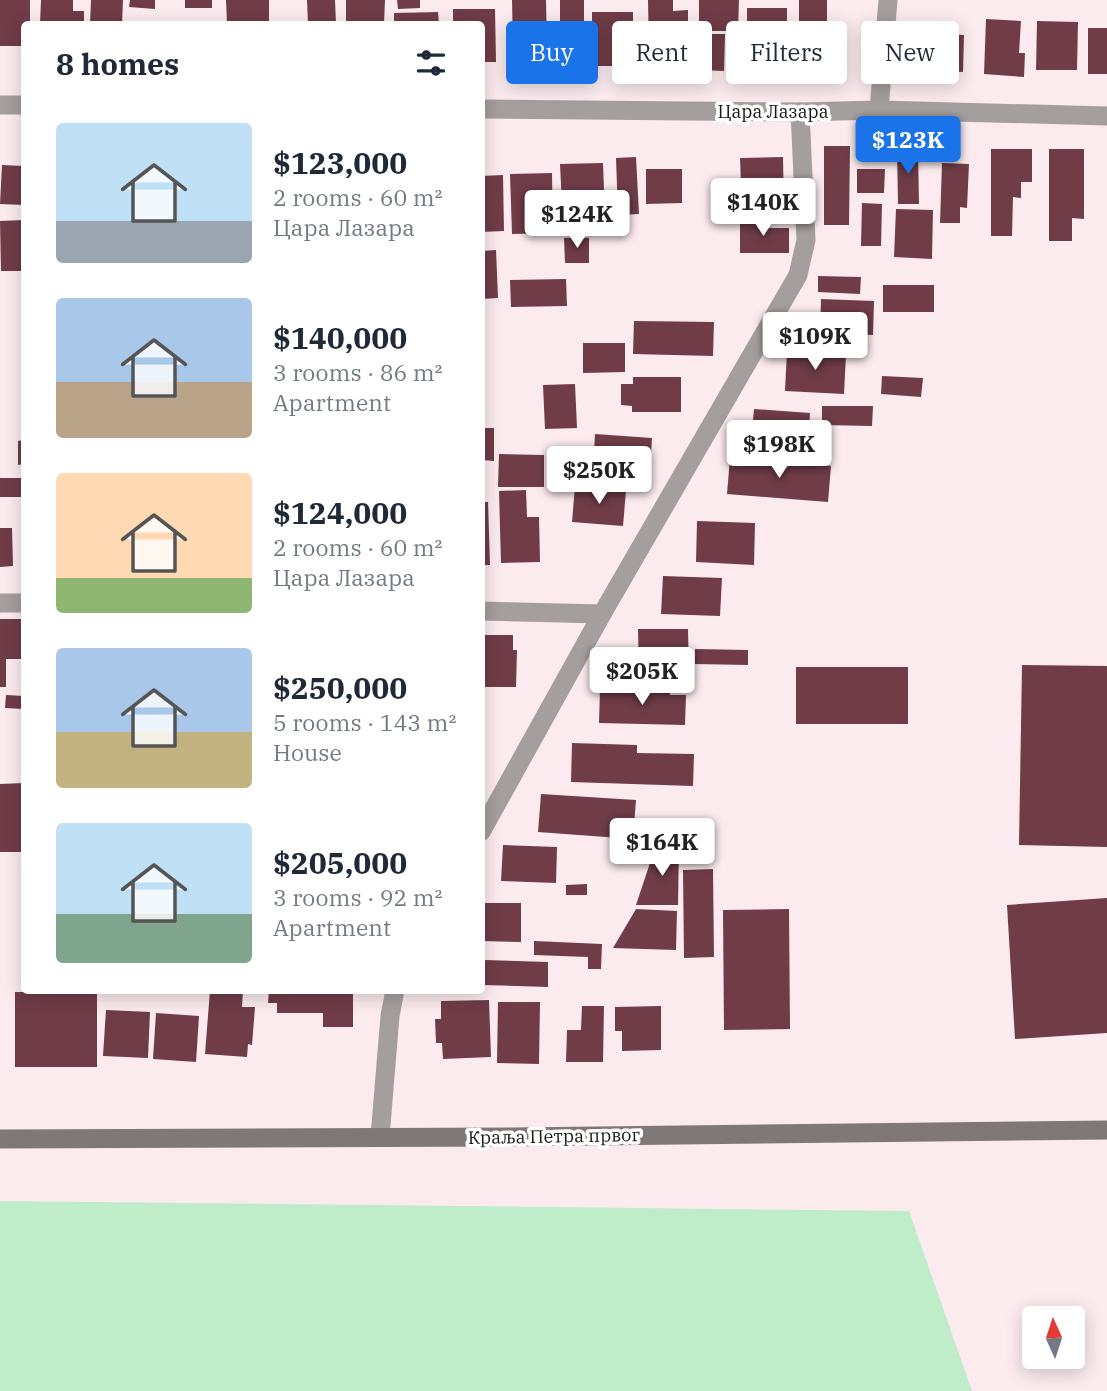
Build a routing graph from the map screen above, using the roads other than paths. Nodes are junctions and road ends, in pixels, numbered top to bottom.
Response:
1 (887, 0) edge
2 (0, 105) edge
3 (21, 105) edge
4 (485, 109) edge
5 (879, 110) junction
6 (800, 112) junction
7 (1107, 116) edge
8 (0, 603) edge
9 (21, 603) edge
10 (485, 611) edge
11 (602, 614) junction
12 (485, 825) edge
13 (394, 994) edge
14 (1107, 1130) edge
15 (380, 1138) junction
16 (0, 1139) edge

1 - 5 street
2 - 3 street
4 - 6 street, Цара Лазара
5 - 6 street, Цара Лазара
5 - 7 street, Цара Лазара
6 - 11 street
8 - 9 street
10 - 11 street
11 - 12 street
13 - 15 street
14 - 15 main road, Краља Петра првог
15 - 16 main road, Краља Петра првог

